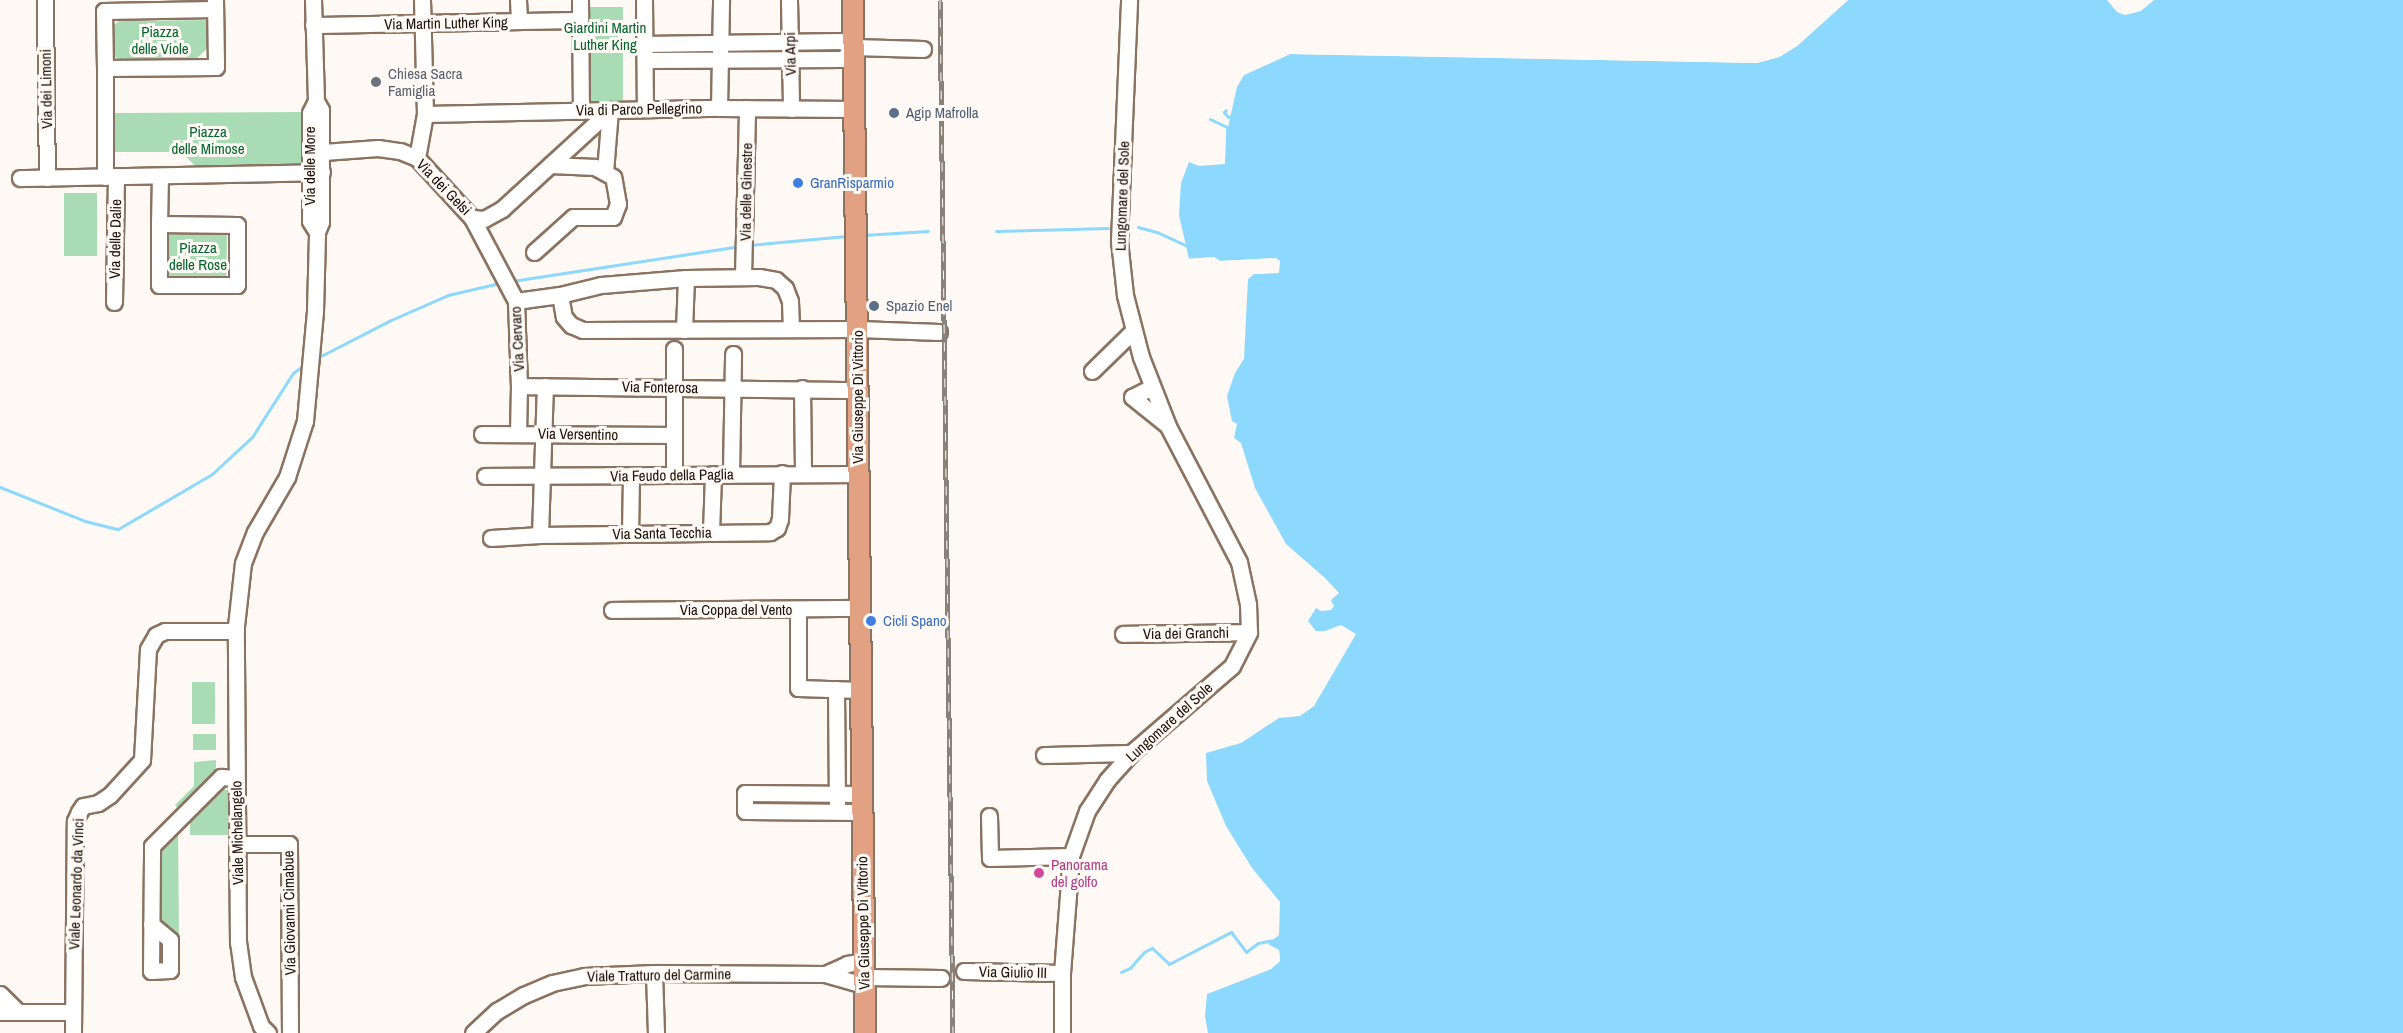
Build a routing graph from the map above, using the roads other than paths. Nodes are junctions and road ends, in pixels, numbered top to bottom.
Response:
1 (45, 0) edge
2 (313, 0) edge
3 (422, 0) edge
4 (518, 0) edge
5 (580, 0) edge
6 (644, 0) edge
7 (721, 0) edge
8 (789, 0) edge
9 (853, 0) edge
10 (1129, 0) edge
11 (215, 4) edge
12 (519, 21) junction
13 (580, 21) junction
14 (423, 22) junction
15 (313, 25) junction
16 (720, 42) junction
17 (790, 42) junction
18 (854, 46) junction
19 (923, 49) dead end
20 (645, 52) junction
21 (790, 58) junction
22 (719, 59) junction
23 (105, 68) junction
24 (719, 108) junction
25 (747, 108) junction
26 (645, 109) junction
27 (791, 109) junction
28 (610, 110) junction
29 (854, 110) junction
30 (581, 111) junction
31 (425, 114) junction
32 (316, 153) junction
33 (417, 158) junction
34 (550, 165) junction
35 (316, 172) junction
36 (605, 172) junction
37 (160, 176) junction
38 (110, 177) junction
39 (20, 178) dead end
40 (47, 178) junction
41 (472, 218) junction
42 (159, 224) junction
43 (534, 252) dead end
44 (744, 269) junction
45 (686, 278) junction
46 (560, 295) junction
47 (516, 301) junction
48 (114, 302) dead end
49 (315, 311) joint
50 (790, 329) junction
51 (858, 329) junction
52 (684, 330) junction
53 (1133, 331) junction
54 (939, 332) dead end
55 (733, 344) junction
56 (674, 349) dead end
57 (1092, 371) dead end
58 (519, 386) junction
59 (545, 386) junction
60 (1152, 387) junction
61 (674, 388) junction
62 (732, 388) junction
63 (802, 388) junction
64 (858, 390) junction
65 (1168, 426) junction
66 (541, 433) junction
67 (482, 434) dead end
68 (518, 434) junction
69 (674, 435) junction
70 (730, 473) junction
71 (783, 473) junction
72 (802, 473) junction
73 (713, 474) junction
74 (859, 474) junction
75 (674, 475) junction
76 (485, 476) dead end
77 (541, 476) junction
78 (631, 476) junction
79 (711, 532) junction
80 (540, 534) junction
81 (630, 534) junction
82 (491, 538) dead end
83 (861, 608) junction
84 (612, 610) dead end
85 (798, 610) junction
86 (236, 628) junction
87 (1249, 632) junction
88 (1123, 634) dead end
89 (836, 689) junction
90 (860, 690) junction
91 (1131, 753) junction
92 (1044, 755) dead end
93 (236, 778) junction
94 (837, 794) junction
95 (861, 803) junction
96 (837, 812) junction
97 (989, 816) dead end
98 (237, 844) junction
99 (1071, 856) junction
100 (151, 924) dead end
101 (964, 971) dead end
102 (654, 973) junction
103 (1062, 973) junction
104 (825, 974) junction
105 (864, 974) junction
106 (940, 978) dead end
107 (0, 994) edge
108 (0, 1012) edge
109 (18, 1012) junction
110 (73, 1012) junction
111 (73, 1033) edge
112 (268, 1033) edge
113 (290, 1033) edge
114 (473, 1033) edge
115 (656, 1033) edge
116 (865, 1033) edge
117 (1062, 1033) edge

1 - 40 street, Via dei Limoni
2 - 15 street, Via delle More
3 - 14 street
4 - 12 street
5 - 13 street
6 - 20 street
7 - 16 street
8 - 17 street, Via Arpi
9 - 18 main road, Via Giuseppe Di Vittorio
10 - 53 street, Lungomare del Sole
11 - 23 street
11 - 23 street
12 - 13 street, Via Martin Luther King
12 - 14 street, Via Martin Luther King
13 - 30 street
14 - 15 street, Via Martin Luther King
14 - 31 street
15 - 32 street, Via delle More
16 - 17 street
16 - 20 street
16 - 22 street
17 - 18 street
17 - 21 street, Via Arpi
18 - 19 street
18 - 21 street
18 - 29 main road, Via Giuseppe Di Vittorio
20 - 22 street
20 - 26 street
21 - 22 street
21 - 27 street, Via Arpi
22 - 24 street
23 - 38 street
24 - 25 street, Via di Parco Pellegrino
24 - 26 street, Via di Parco Pellegrino
25 - 27 street, Via di Parco Pellegrino
25 - 44 street, Via delle Ginestre
26 - 28 street, Via di Parco Pellegrino
27 - 29 street, Via di Parco Pellegrino
28 - 30 street, Via di Parco Pellegrino
28 - 34 street, Via dei Gelsi
28 - 36 street
29 - 51 main road, Via Giuseppe Di Vittorio
30 - 31 street, Via di Parco Pellegrino
31 - 33 street
32 - 33 street, Via dei Gelsi
32 - 35 street, Via delle More
33 - 41 street, Via dei Gelsi
34 - 36 street
34 - 41 street, Via dei Gelsi
35 - 37 street
35 - 49 street, Via delle More
36 - 43 street
37 - 38 street
37 - 42 street
38 - 40 street
38 - 48 street, Via delle Dalie
39 - 40 street
41 - 47 street, Via Cervaro
42 - 42 street
44 - 45 street
44 - 50 street
45 - 46 street
45 - 52 street
46 - 47 street
46 - 52 street
47 - 58 street, Via Cervaro
49 - 86 street, Viale Michelangelo
50 - 51 street
50 - 55 street
51 - 54 street
51 - 64 main road, Via Giuseppe Di Vittorio
52 - 55 street
53 - 57 street
53 - 60 street, Lungomare del Sole
55 - 62 street
56 - 61 street
58 - 59 street, Via Fonterosa
58 - 68 street, Via Cervaro
59 - 61 street, Via Fonterosa
59 - 66 street
60 - 65 street, Lungomare del Sole
60 - 65 street, Lungomare del Sole
61 - 62 street, Via Fonterosa
61 - 69 street
62 - 63 street, Via Fonterosa
62 - 70 street
63 - 64 street, Via Fonterosa
63 - 72 street
64 - 74 main road, Via Giuseppe Di Vittorio
65 - 87 street, Lungomare del Sole
66 - 68 street, Via Versentino
66 - 69 street, Via Versentino
66 - 77 street
67 - 68 street, Via Versentino
69 - 75 street
70 - 71 street, Via Feudo della Paglia
70 - 73 street, Via Feudo della Paglia
71 - 72 street, Via Feudo della Paglia
71 - 79 street, Via Santa Tecchia
72 - 74 street, Via Feudo della Paglia
73 - 75 street, Via Feudo della Paglia
73 - 79 street
74 - 83 main road, Via Giuseppe Di Vittorio
75 - 78 street, Via Feudo della Paglia
76 - 77 street, Via Feudo della Paglia
77 - 78 street, Via Feudo della Paglia
77 - 80 street
78 - 81 street
79 - 81 street, Via Santa Tecchia
80 - 81 street, Via Santa Tecchia
80 - 82 street, Via Santa Tecchia
83 - 85 street, Via Coppa del Vento
83 - 90 main road, Via Giuseppe Di Vittorio
84 - 85 street, Via Coppa del Vento
85 - 89 street
86 - 93 street, Viale Michelangelo
86 - 110 street, Viale Leonardo da Vinci
87 - 88 street, Via dei Granchi
87 - 91 street, Lungomare del Sole
89 - 90 street
89 - 94 street
90 - 95 main road, Via Giuseppe Di Vittorio
91 - 92 street
91 - 99 street, Lungomare del Sole
93 - 98 street, Viale Michelangelo
93 - 100 street
94 - 95 street
94 - 96 street
94 - 96 street
95 - 96 street
95 - 105 main road, Via Giuseppe Di Vittorio
97 - 99 street
98 - 112 street, Viale Michelangelo
98 - 113 street, Via Giovanni Cimabue
99 - 103 street, Lungomare del Sole
101 - 103 street, Via Giulio III
102 - 104 street, Viale Tratturo del Carmine
102 - 114 street, Viale Tratturo del Carmine
102 - 115 street
103 - 117 street, Lungomare del Sole
104 - 105 street, Viale Tratturo del Carmine
104 - 105 street, Viale Tratturo del Carmine
105 - 106 street
105 - 116 main road, Via Giuseppe Di Vittorio
107 - 109 street
108 - 109 street
109 - 110 street
110 - 111 street, Viale Leonardo da Vinci

